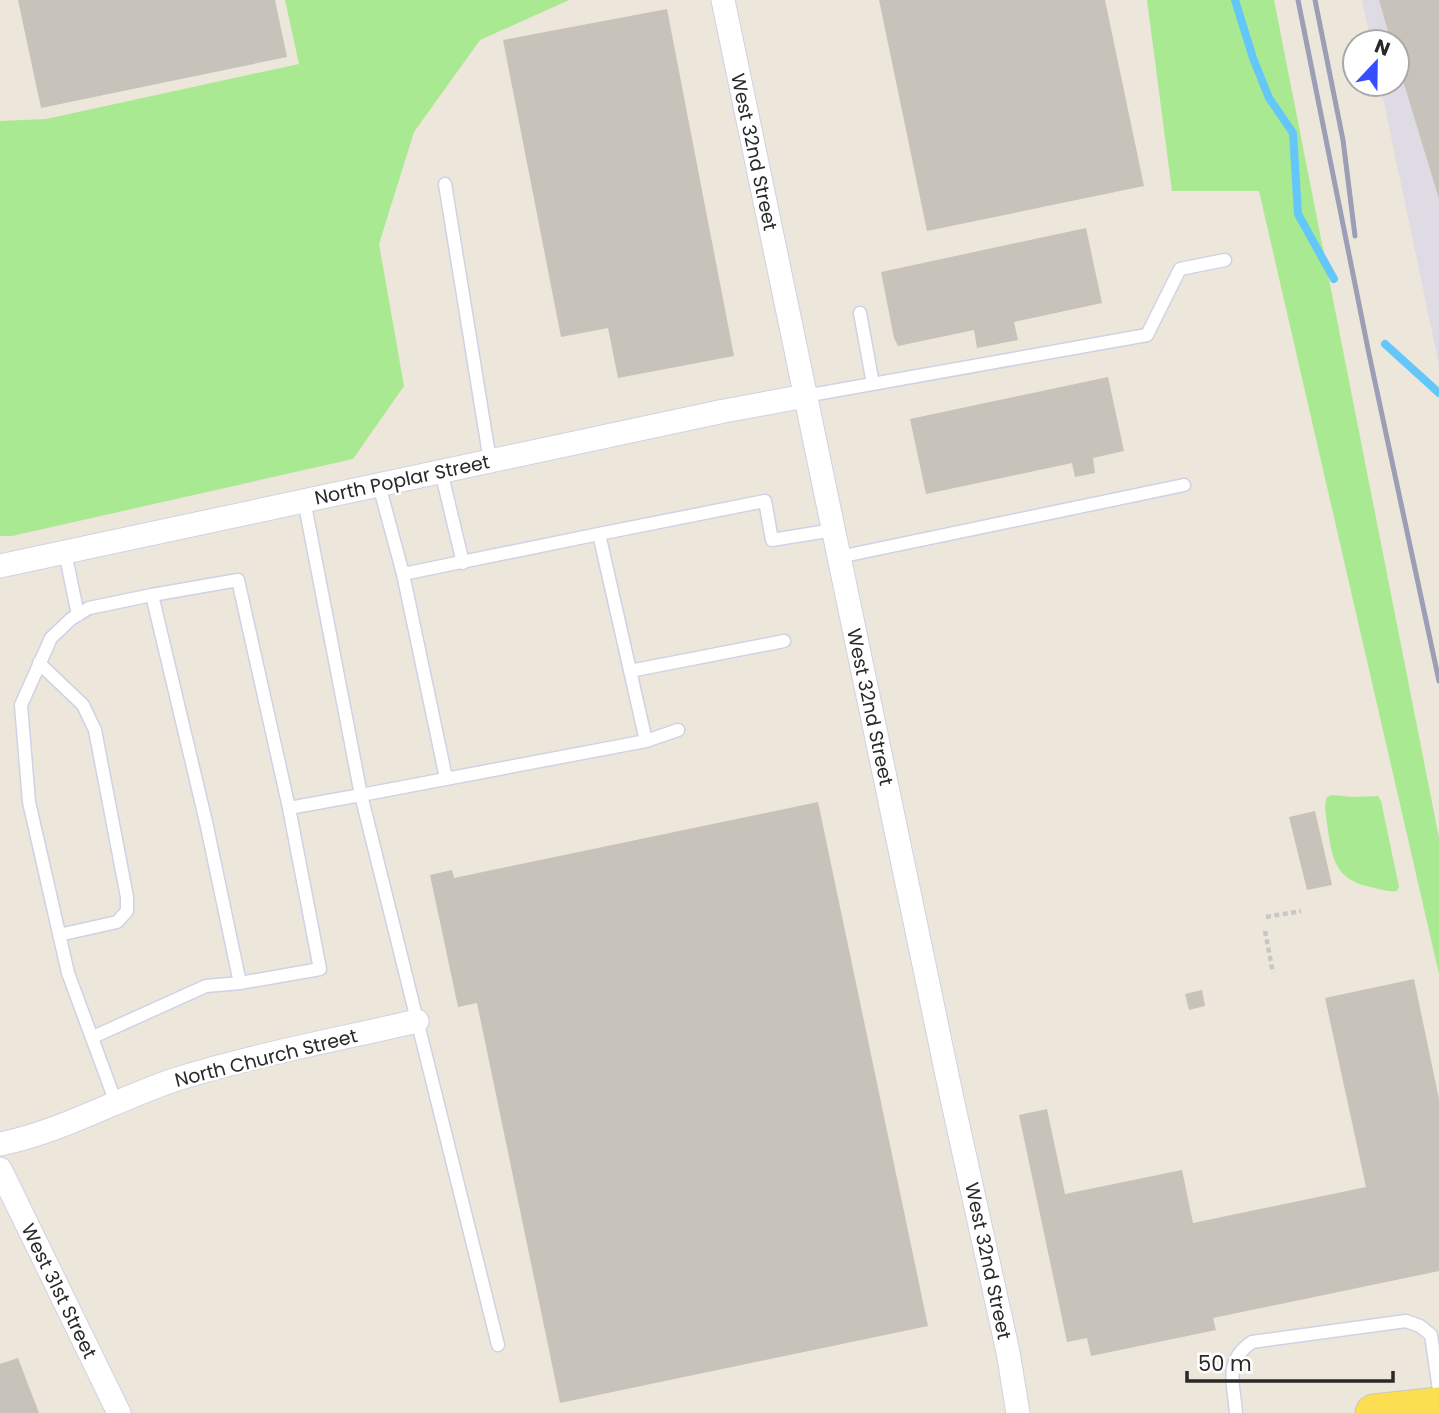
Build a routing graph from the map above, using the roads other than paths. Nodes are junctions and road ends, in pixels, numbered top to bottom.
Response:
1 (723, 0) edge
2 (445, 184) dead end
3 (1226, 260) dead end
4 (860, 313) dead end
5 (873, 384) junction
6 (805, 396) junction
7 (490, 461) junction
8 (441, 471) junction
9 (379, 485) junction
10 (1184, 485) dead end
11 (304, 500) junction
12 (833, 530) junction
13 (599, 534) junction
14 (65, 552) junction
15 (839, 558) junction
16 (463, 563) junction
17 (0, 566) edge
18 (403, 574) junction
19 (152, 595) junction
20 (78, 615) junction
21 (784, 641) dead end
22 (39, 663) junction
23 (630, 671) junction
24 (678, 730) dead end
25 (646, 741) junction
26 (446, 778) junction
27 (361, 795) junction
28 (289, 808) junction
29 (59, 935) junction
30 (240, 983) junction
31 (417, 1021) junction
32 (93, 1037) junction
33 (116, 1103) junction
34 (0, 1144) edge
35 (0, 1169) edge
36 (498, 1345) dead end
37 (1439, 1390) edge
38 (1439, 1406) edge
39 (119, 1413) edge
40 (1018, 1413) edge
41 (1236, 1413) edge
42 (1374, 1413) edge

1 - 6 street, West 32nd Street
2 - 7 lane
3 - 5 lane
4 - 5 lane
5 - 6 lane
6 - 7 street, North Poplar Street
6 - 12 street, West 32nd Street
7 - 8 street, North Poplar Street
8 - 9 street, North Poplar Street
8 - 16 lane
9 - 11 street, North Poplar Street
9 - 18 lane
10 - 15 lane
11 - 14 street, North Poplar Street
11 - 27 lane
12 - 13 lane
12 - 15 street, West 32nd Street
13 - 16 lane
13 - 23 lane
14 - 17 street, North Poplar Street
14 - 20 lane
15 - 40 street, West 32nd Street
16 - 18 lane
18 - 26 lane
19 - 20 lane
19 - 28 lane
19 - 30 lane
20 - 22 lane
21 - 23 lane
22 - 29 lane
22 - 29 lane
23 - 25 lane
24 - 25 lane
25 - 26 lane
26 - 27 lane
27 - 28 lane
27 - 31 lane
28 - 30 lane
29 - 32 lane
30 - 32 lane
31 - 33 street, North Church Street
31 - 36 lane
32 - 33 lane
33 - 34 street, North Church Street
35 - 39 street, West 31st Street
37 - 41 lane
38 - 42 main road

